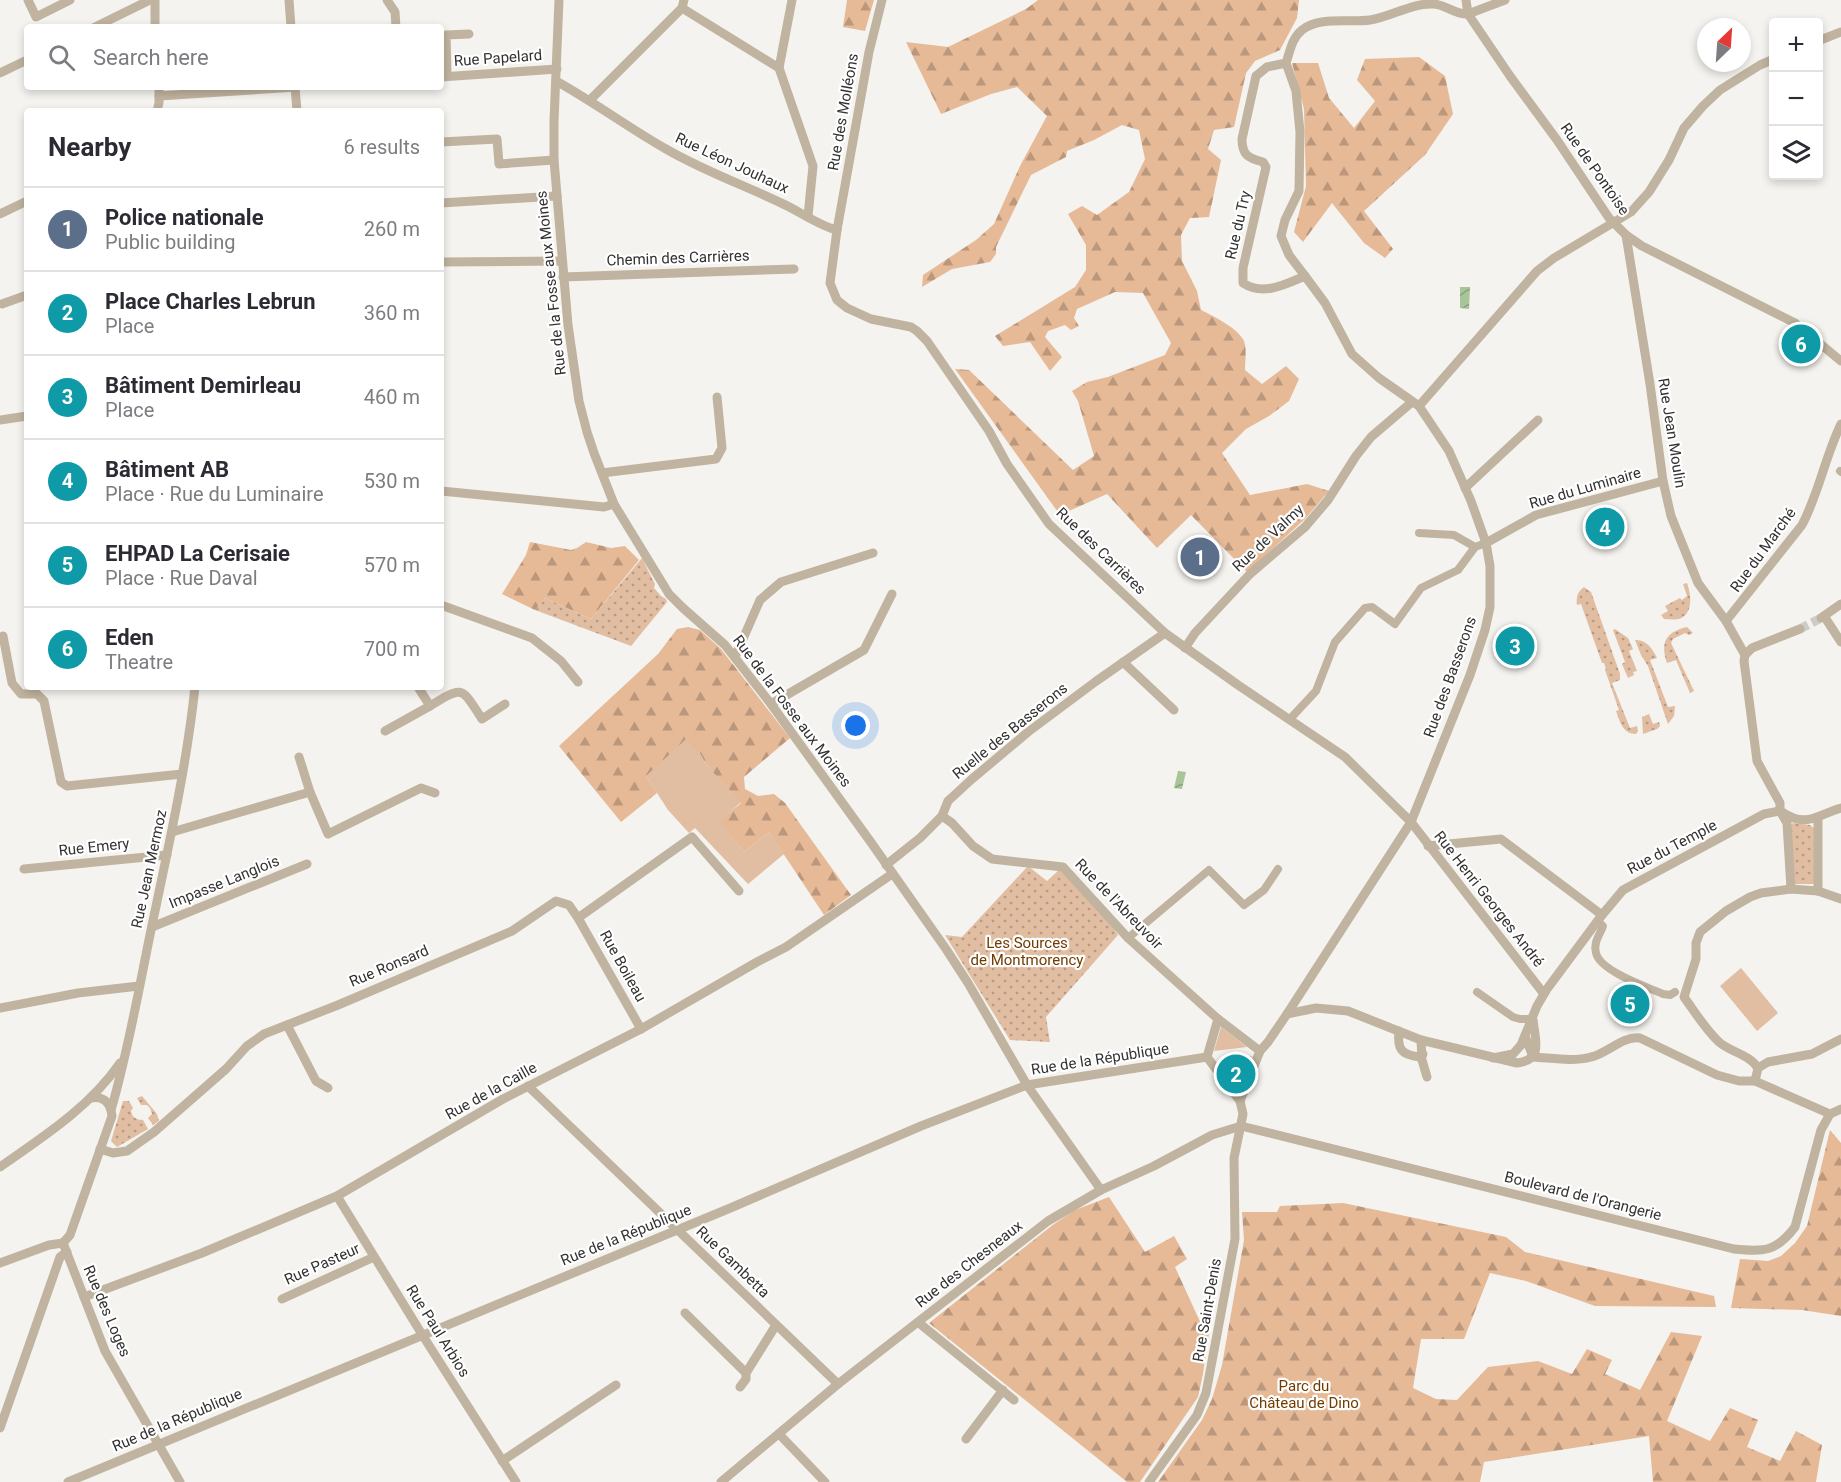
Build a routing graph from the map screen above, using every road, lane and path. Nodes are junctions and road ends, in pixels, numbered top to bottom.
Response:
1 (28, 0) edge
2 (70, 0) edge
3 (150, 0) edge
4 (155, 0) edge
5 (289, 0) edge
6 (387, 0) edge
7 (559, 0) edge
8 (792, 0) edge
9 (882, 0) edge
10 (1466, 0) edge
11 (1505, 0) edge
12 (683, 4) edge
13 (1468, 14) junction
14 (101, 24) edge
15 (155, 24) edge
16 (291, 24) edge
17 (396, 24) edge
18 (1841, 32) edge
19 (470, 34) dead end
20 (1823, 39) edge
21 (1769, 61) edge
22 (24, 62) edge
23 (1286, 63) junction
24 (779, 68) junction
25 (557, 69) junction
26 (0, 74) edge
27 (444, 77) edge
28 (556, 81) junction
29 (213, 90) edge
30 (295, 90) edge
31 (159, 92) edge
32 (590, 100) junction
33 (157, 108) edge
34 (297, 108) edge
35 (444, 142) edge
36 (554, 160) junction
37 (557, 196) junction
38 (24, 202) edge
39 (444, 203) edge
40 (0, 214) edge
41 (808, 216) junction
42 (1613, 222) junction
43 (837, 230) junction
44 (1626, 235) junction
45 (1650, 250) junction
46 (1630, 257) junction
47 (561, 261) junction
48 (444, 262) edge
49 (794, 269) dead end
50 (1305, 276) junction
51 (563, 277) junction
52 (24, 296) edge
53 (2, 304) dead end
54 (1841, 361) edge
55 (717, 397) dead end
56 (1415, 404) junction
57 (24, 416) edge
58 (0, 420) edge
59 (1538, 420) dead end
60 (1841, 424) edge
61 (1834, 470) edge
62 (602, 473) junction
63 (1663, 481) junction
64 (1465, 488) junction
65 (444, 491) edge
66 (614, 504) junction
67 (1419, 534) dead end
68 (1486, 543) junction
69 (1475, 547) junction
70 (873, 553) dead end
71 (892, 594) dead end
72 (1841, 604) edge
73 (444, 606) edge
74 (1726, 621) junction
75 (1800, 629) tunnel mouth
76 (1164, 633) junction
77 (3, 636) dead end
78 (1841, 642) edge
79 (1185, 648) junction
80 (1745, 655) junction
81 (735, 657) junction
82 (1123, 662) junction
83 (578, 682) dead end
84 (195, 690) edge
85 (420, 690) edge
86 (505, 704) dead end
87 (771, 704) junction
88 (430, 706) junction
89 (1174, 710) dead end
90 (1290, 719) junction
91 (385, 731) dead end
92 (299, 757) dead end
93 (183, 774) junction
94 (310, 792) junction
95 (435, 794) dead end
96 (1841, 808) edge
97 (1780, 811) junction
98 (942, 816) junction
99 (1818, 818) junction
100 (1411, 822) junction
101 (172, 832) junction
102 (1428, 846) junction
103 (167, 855) junction
104 (307, 864) dead end
105 (886, 865) junction
106 (24, 869) dead end
107 (1278, 869) dead end
108 (892, 874) junction
109 (1791, 889) junction
110 (739, 891) dead end
111 (1818, 891) junction
112 (1841, 899) edge
113 (578, 918) junction
114 (1599, 918) junction
115 (152, 927) junction
116 (1128, 938) junction
117 (139, 986) junction
118 (1478, 992) dead end
119 (1544, 994) junction
120 (1680, 995) junction
121 (0, 1008) edge
122 (1287, 1014) junction
123 (1218, 1018) junction
124 (1533, 1019) junction
125 (287, 1025) junction
126 (641, 1029) junction
127 (1399, 1031) junction
128 (1526, 1036) junction
129 (1841, 1039) edge
130 (1421, 1040) junction
131 (1260, 1051) junction
132 (1423, 1054) junction
133 (124, 1057) junction
134 (1207, 1057) junction
135 (1533, 1057) junction
136 (1493, 1058) junction
137 (1758, 1068) junction
138 (1427, 1077) dead end
139 (1755, 1081) junction
140 (1027, 1085) junction
141 (528, 1086) junction
142 (328, 1088) dead end
143 (91, 1098) junction
144 (1240, 1101) junction
145 (1841, 1109) edge
146 (111, 1110) junction
147 (1830, 1114) junction
148 (1241, 1126) junction
149 (100, 1149) junction
150 (0, 1167) edge
151 (1101, 1190) junction
152 (337, 1196) junction
153 (677, 1229) junction
154 (65, 1248) junction
155 (374, 1257) junction
156 (0, 1263) edge
157 (84, 1297) junction
158 (282, 1299) dead end
159 (686, 1312) dead end
160 (919, 1323) junction
161 (776, 1325) junction
162 (423, 1335) junction
163 (746, 1373) junction
164 (838, 1384) junction
165 (616, 1386) dead end
166 (740, 1388) dead end
167 (1003, 1390) junction
168 (1014, 1400) dead end
169 (0, 1428) edge
170 (779, 1434) junction
171 (966, 1439) dead end
172 (159, 1444) junction
173 (502, 1461) junction
174 (68, 1482) edge
175 (180, 1482) edge
176 (516, 1482) edge
177 (721, 1482) edge
178 (825, 1482) edge
179 (1149, 1482) edge

1 - 2 street
3 - 14 street
4 - 15 street
5 - 16 street
6 - 17 street
7 - 25 street, Rue de la Fosse aux Moines
8 - 24 street
9 - 43 street, Rue des Molléons
10 - 13 street, Rue de Pontoise
11 - 13 street
12 - 24 street
12 - 32 street
13 - 23 street
13 - 42 street, Rue de Pontoise
18 - 20 street
19 - 27 street
21 - 42 street
22 - 26 street
23 - 50 street
23 - 50 street, Rue du Try
24 - 41 street
25 - 27 street, Rue Papelard
25 - 28 street, Rue de la Fosse aux Moines
28 - 32 street, Rue Léon Jouhaux
28 - 36 street, Rue de la Fosse aux Moines
29 - 31 street
30 - 34 street
31 - 33 street
32 - 41 street, Rue Léon Jouhaux
35 - 36 street
36 - 37 street, Rue de la Fosse aux Moines
37 - 39 street
37 - 47 street, Rue de la Fosse aux Moines
38 - 40 street
41 - 43 street, Rue Léon Jouhaux
42 - 44 street, Rue de Pontoise
42 - 56 street
43 - 76 street, Rue des Carrières
44 - 45 street, Rue de Pontoise
44 - 46 street, Rue Jean Moulin
45 - 46 street
45 - 54 street, Rue de Pontoise
46 - 63 street, Rue Jean Moulin
47 - 48 street
47 - 51 street, Rue de la Fosse aux Moines
49 - 51 street, Chemin des Carrières
50 - 56 street
51 - 62 street, Rue de la Fosse aux Moines
52 - 53 street
55 - 62 street
56 - 64 street, Rue des Basserons
56 - 79 street, Rue de Valmy
57 - 58 street
59 - 64 street
60 - 61 street, Rue du Marché
61 - 74 street, Rue du Marché
62 - 66 street, Rue de la Fosse aux Moines
63 - 68 street, Rue du Luminaire
63 - 74 street, Rue Jean Moulin
64 - 68 street, Rue des Basserons
65 - 66 street
66 - 81 street, Rue de la Fosse aux Moines
67 - 69 street
68 - 69 street
68 - 100 street, Rue des Basserons
69 - 90 street
70 - 81 street
71 - 87 street
72 - 78 street
73 - 83 street
74 - 80 street, Rue Jean Moulin
75 - 80 street
76 - 79 street, Rue des Carrières
76 - 82 street, Ruelle des Basserons
77 - 93 street
79 - 90 street, Rue des Carrières
80 - 97 street
81 - 87 street, Rue de la Fosse aux Moines
82 - 89 street
82 - 98 street, Ruelle des Basserons
84 - 93 street, Rue Jean Mermoz
85 - 88 street
86 - 88 street
87 - 105 street, Rue de la Fosse aux Moines
88 - 91 street
90 - 100 street, Rue des Carrières
92 - 94 street
93 - 101 street, Rue Jean Mermoz
94 - 95 street
94 - 101 street
96 - 99 street
97 - 99 street
97 - 109 street
97 - 114 street, Rue du Temple
98 - 105 street, Ruelle des Basserons
98 - 116 street, Rue de l'Abreuvoir
99 - 111 street
100 - 102 street, Rue Henri Georges André
100 - 122 street, Rue des Basserons
101 - 103 street, Rue Jean Mermoz
102 - 114 street
102 - 119 street, Rue Henri Georges André
103 - 106 street, Rue Emery
103 - 115 street, Rue Jean Mermoz
104 - 115 street, Impasse Langlois
105 - 108 street, Rue de la Fosse aux Moines
107 - 116 street
108 - 126 street, Rue de la Caille
108 - 140 street, Rue de la Fosse aux Moines
109 - 111 street
109 - 120 street
110 - 113 street
111 - 112 street
113 - 125 street, Rue Ronsard
113 - 126 street, Rue Boileau
114 - 119 street, Rue du Temple
114 - 120 street
115 - 117 street, Rue Jean Mermoz
116 - 123 street, Rue de l'Abreuvoir
117 - 121 street
117 - 133 street, Rue Jean Mermoz
118 - 124 street
119 - 124 street, Rue du Temple
120 - 137 street
122 - 127 street
122 - 131 street, Rue des Basserons
123 - 131 street, Rue de l'Abreuvoir
123 - 134 street
124 - 128 street, Rue du Temple
124 - 135 street
125 - 142 street
125 - 149 street, Rue Ronsard
126 - 141 street, Rue de la Caille
127 - 130 street
127 - 132 street
128 - 135 street
128 - 136 street, Rue du Temple
129 - 137 street
130 - 132 street
130 - 136 street
131 - 144 street, Rue des Basserons
132 - 138 street
133 - 143 street, Rue Jean Mermoz
133 - 146 street, Rue Jean Mermoz
134 - 140 street, Rue de la République
134 - 144 street
135 - 136 street
135 - 139 street
137 - 139 street
139 - 147 street
140 - 151 street, Rue de la Fosse aux Moines
140 - 153 street, Rue de la République
141 - 152 street, Rue de la Caille
141 - 153 street, Rue Gambetta
143 - 146 street
143 - 150 street, Rue Jean Mermoz
144 - 148 street
145 - 147 street
146 - 149 street, Rue Jean Mermoz
147 - 148 street, Boulevard de l'Orangerie
148 - 151 street, Rue des Chesneaux
148 - 179 street, Rue Saint-Denis
149 - 154 street, Rue Jean Mermoz
151 - 160 street, Rue des Chesneaux
152 - 155 street, Rue Paul Arbios
152 - 157 street, Rue de la Caille
153 - 161 street, Rue Gambetta
153 - 162 street, Rue de la République
154 - 156 street
154 - 157 street, Rue des Loges
154 - 169 street, Rue Jean Mermoz
155 - 158 street, Rue Pasteur
155 - 162 street, Rue Paul Arbios
157 - 172 street, Rue des Loges
159 - 163 street
160 - 164 street, Rue des Chesneaux
160 - 167 street
161 - 163 street
161 - 164 street, Rue Gambetta
162 - 172 street, Rue de la République
162 - 173 street, Rue Paul Arbios
163 - 166 street
164 - 170 street, Rue des Chesneaux
165 - 173 street
167 - 168 street
167 - 171 street
170 - 177 street, Rue des Chesneaux
170 - 178 street
172 - 174 street, Rue de la République
172 - 175 street, Rue des Loges
173 - 176 street, Rue Paul Arbios

